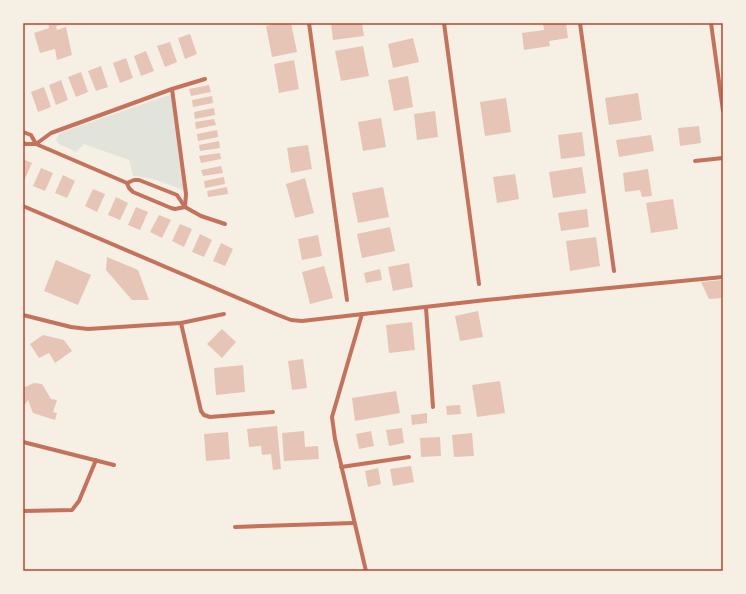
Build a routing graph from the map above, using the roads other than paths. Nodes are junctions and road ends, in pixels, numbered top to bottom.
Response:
1 (308, 23) edge
2 (444, 23) edge
3 (580, 23) edge
4 (711, 23) edge
5 (205, 79) dead end
6 (172, 89) junction
7 (723, 111) edge
8 (23, 132) edge
9 (23, 143) edge
10 (36, 144) junction
11 (723, 158) edge
12 (695, 161) dead end
13 (127, 183) junction
14 (23, 206) edge
15 (185, 207) junction
16 (225, 224) dead end
17 (614, 271) dead end
18 (723, 277) edge
19 (479, 284) dead end
20 (347, 300) dead end
21 (426, 308) junction
22 (224, 314) dead end
23 (362, 314) junction
24 (23, 315) edge
25 (180, 323) junction
26 (433, 407) dead end
27 (273, 412) dead end
28 (23, 442) edge
29 (409, 456) dead end
30 (96, 460) junction
31 (114, 465) dead end
32 (342, 467) junction
33 (23, 511) edge
34 (354, 523) junction
35 (235, 527) dead end
36 (366, 571) edge

1 - 20 street
2 - 19 street
3 - 17 street
4 - 7 street
5 - 6 street
6 - 10 street
6 - 15 street
8 - 10 street
9 - 10 street
10 - 13 street
11 - 12 street
13 - 15 street
13 - 15 street
14 - 23 street
15 - 16 street
18 - 21 street
21 - 23 street
21 - 26 street
22 - 25 street
23 - 32 street
24 - 25 street
25 - 27 street
28 - 30 street
29 - 32 street
30 - 31 street
30 - 33 street
32 - 34 street
34 - 35 street
34 - 36 street

